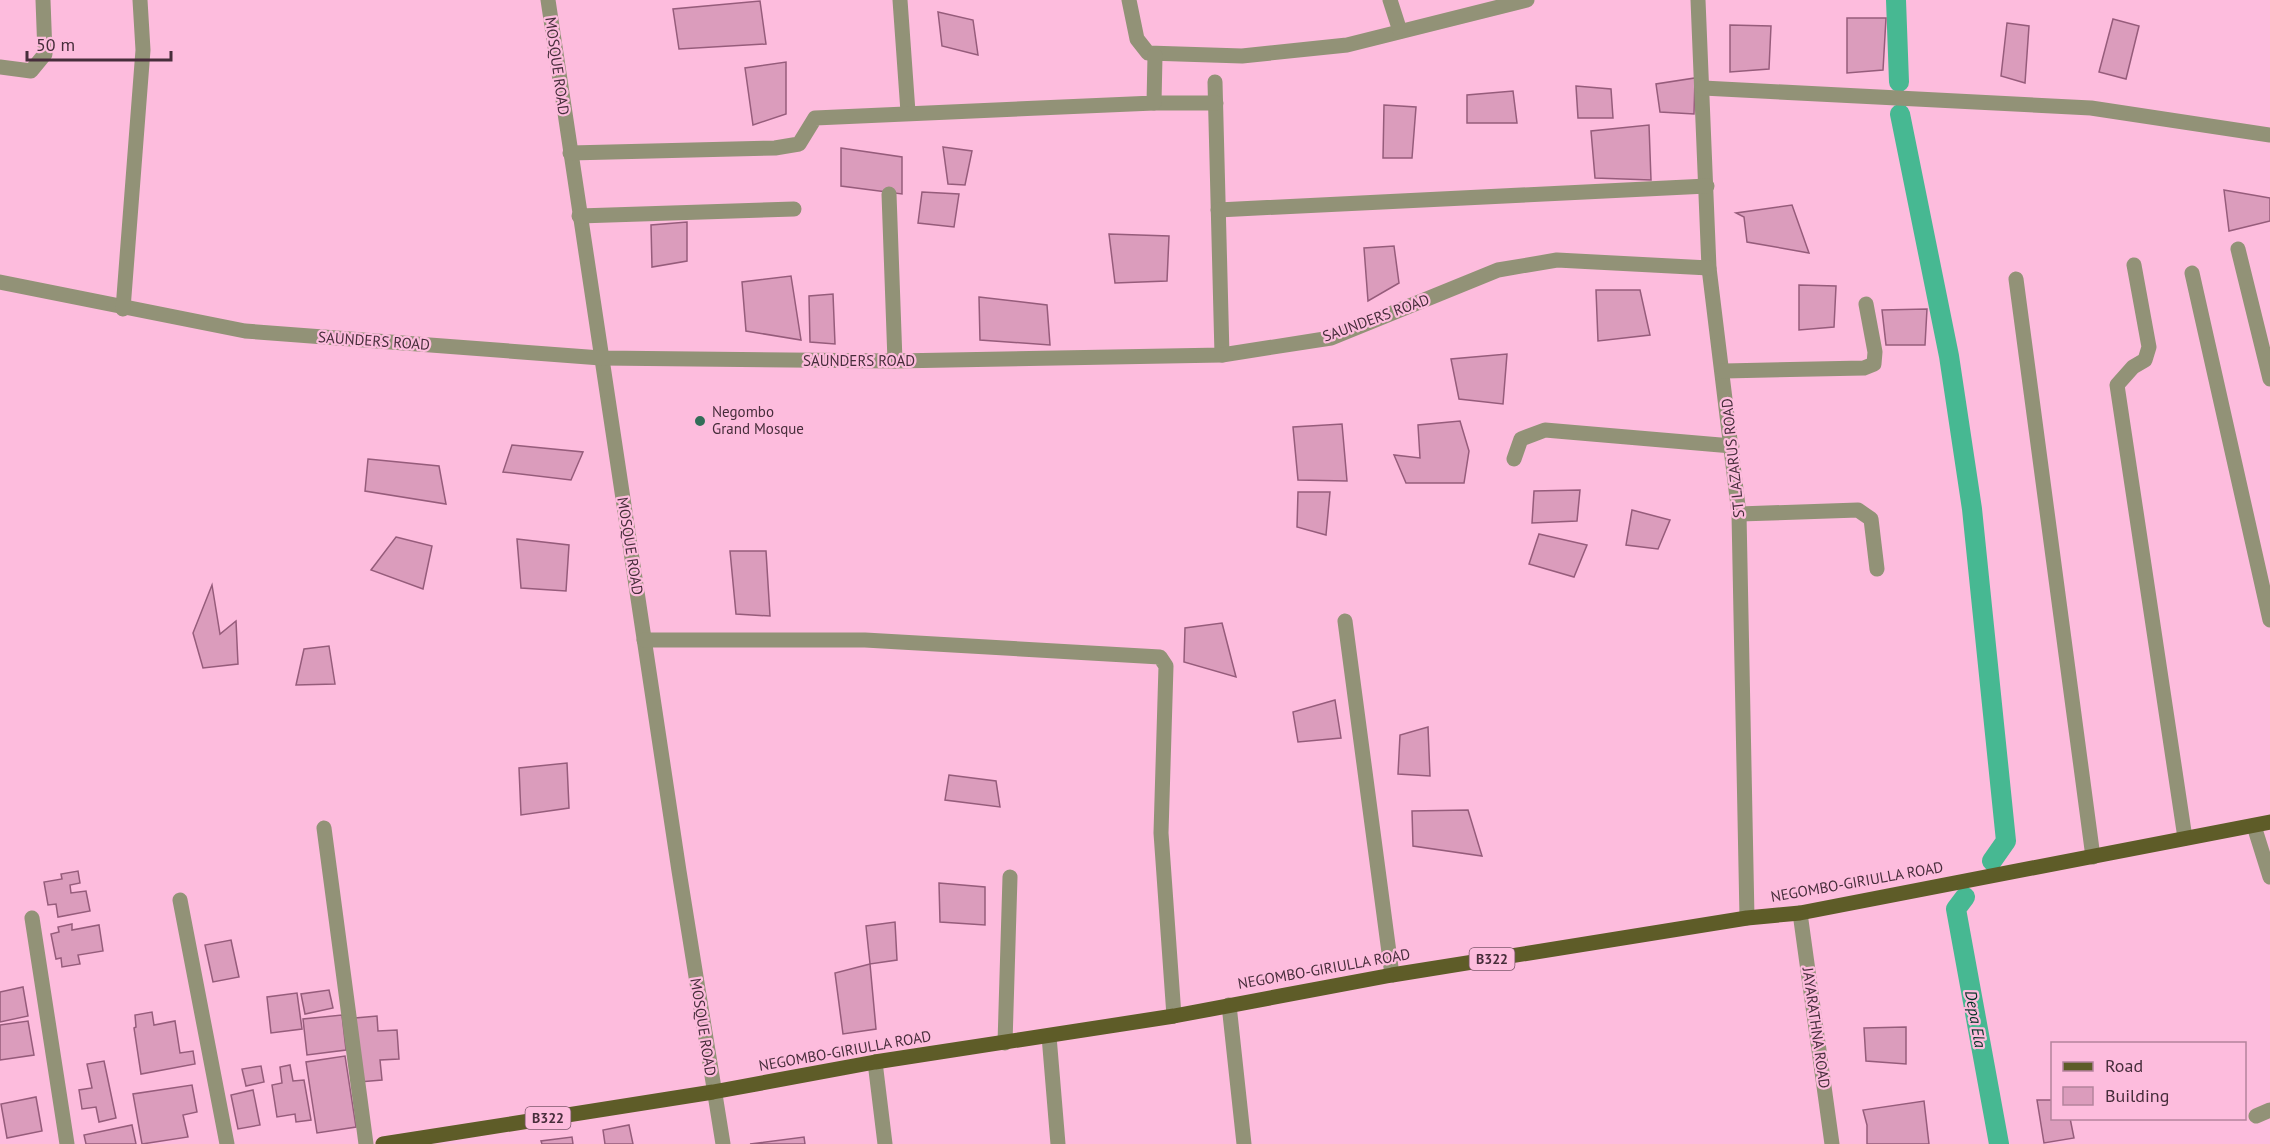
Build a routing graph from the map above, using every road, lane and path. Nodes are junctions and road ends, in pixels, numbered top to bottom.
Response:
1 (43, 0) edge
2 (140, 0) edge
3 (548, 0) edge
4 (900, 0) edge
5 (1129, 0) edge
6 (1390, 0) edge
7 (1527, 0) edge
8 (1698, 0) edge
9 (1400, 31) junction
10 (1155, 56) junction
11 (0, 67) edge
12 (1215, 82) dead end
13 (1703, 88) junction
14 (1216, 102) junction
15 (1154, 103) junction
16 (908, 112) junction
17 (2270, 135) edge
18 (570, 153) junction
19 (1707, 186) junction
20 (889, 194) dead end
21 (794, 209) dead end
22 (1218, 210) junction
23 (579, 216) junction
24 (2238, 249) dead end
25 (2134, 265) dead end
26 (1709, 268) junction
27 (2192, 273) dead end
28 (2016, 279) dead end
29 (0, 282) edge
30 (1866, 304) dead end
31 (123, 309) junction
32 (1222, 355) junction
33 (602, 358) junction
34 (895, 362) junction
35 (1724, 371) junction
36 (2270, 379) edge
37 (1732, 446) junction
38 (1514, 459) dead end
39 (1740, 514) junction
40 (1877, 569) dead end
41 (2270, 620) edge
42 (1346, 621) dead end
43 (644, 640) junction
44 (2270, 822) edge
45 (2254, 826) junction
46 (324, 828) dead end
47 (2184, 838) junction
48 (2093, 857) junction
49 (1010, 877) dead end
50 (2270, 878) edge
51 (180, 900) dead end
52 (1800, 913) junction
53 (32, 918) dead end
54 (1747, 918) junction
55 (1392, 975) junction
56 (1229, 1005) junction
57 (1174, 1016) junction
58 (1049, 1036) junction
59 (1005, 1043) junction
60 (875, 1062) junction
61 (713, 1092) junction
62 (440, 1140) edge
63 (68, 1144) edge
64 (227, 1144) edge
65 (366, 1144) edge
66 (383, 1144) edge
67 (723, 1144) edge
68 (885, 1144) edge
69 (1059, 1144) edge
70 (1244, 1144) edge
71 (1832, 1144) edge

1 - 11 street
2 - 31 street
3 - 18 street, MOSQUE ROAD
4 - 16 street
5 - 10 street
6 - 9 street
7 - 9 street
8 - 13 street, ST LAZARUS ROAD
9 - 10 street
10 - 15 street
12 - 14 street
13 - 17 street
13 - 19 street, ST LAZARUS ROAD
14 - 15 street
14 - 22 street
15 - 16 street
16 - 18 street
18 - 23 street, MOSQUE ROAD
19 - 22 street
19 - 26 street, ST LAZARUS ROAD
20 - 34 street
21 - 23 street
22 - 32 street
23 - 33 street, MOSQUE ROAD
24 - 36 street
25 - 47 street
26 - 32 street, SAUNDERS ROAD
26 - 35 street, ST LAZARUS ROAD
27 - 41 street
28 - 48 street
29 - 31 street, SAUNDERS ROAD
30 - 35 street
31 - 33 street, SAUNDERS ROAD
32 - 34 street, SAUNDERS ROAD
33 - 34 street, SAUNDERS ROAD
33 - 43 street, MOSQUE ROAD
35 - 37 street, ST LAZARUS ROAD
37 - 38 street
37 - 39 street, ST LAZARUS ROAD
39 - 40 street
39 - 54 street, ST LAZARUS ROAD
42 - 55 street
43 - 57 street
43 - 61 street, MOSQUE ROAD
44 - 45 main road, NEGOMBO-GIRIULLA ROAD / B322
45 - 47 main road, NEGOMBO-GIRIULLA ROAD / B322
45 - 50 street
46 - 65 street
47 - 48 main road, NEGOMBO-GIRIULLA ROAD / B322
48 - 52 main road, NEGOMBO-GIRIULLA ROAD / B322
49 - 59 street
51 - 64 street
52 - 54 main road, NEGOMBO-GIRIULLA ROAD / B322
52 - 71 street, JAYARATHNA ROAD
53 - 63 street
54 - 55 main road, NEGOMBO-GIRIULLA ROAD / B322
55 - 56 main road, NEGOMBO-GIRIULLA ROAD / B322
56 - 57 main road, NEGOMBO-GIRIULLA ROAD / B322
56 - 70 street
57 - 58 main road, NEGOMBO-GIRIULLA ROAD / B322
58 - 59 main road, NEGOMBO-GIRIULLA ROAD / B322
58 - 69 street
59 - 60 main road, NEGOMBO-GIRIULLA ROAD / B322
60 - 61 main road, NEGOMBO-GIRIULLA ROAD / B322
60 - 68 street
61 - 62 main road, NEGOMBO-GIRIULLA ROAD / B322
61 - 67 street, MOSQUE ROAD
62 - 66 main road, NEGOMBO-GIRIULLA ROAD / B322

